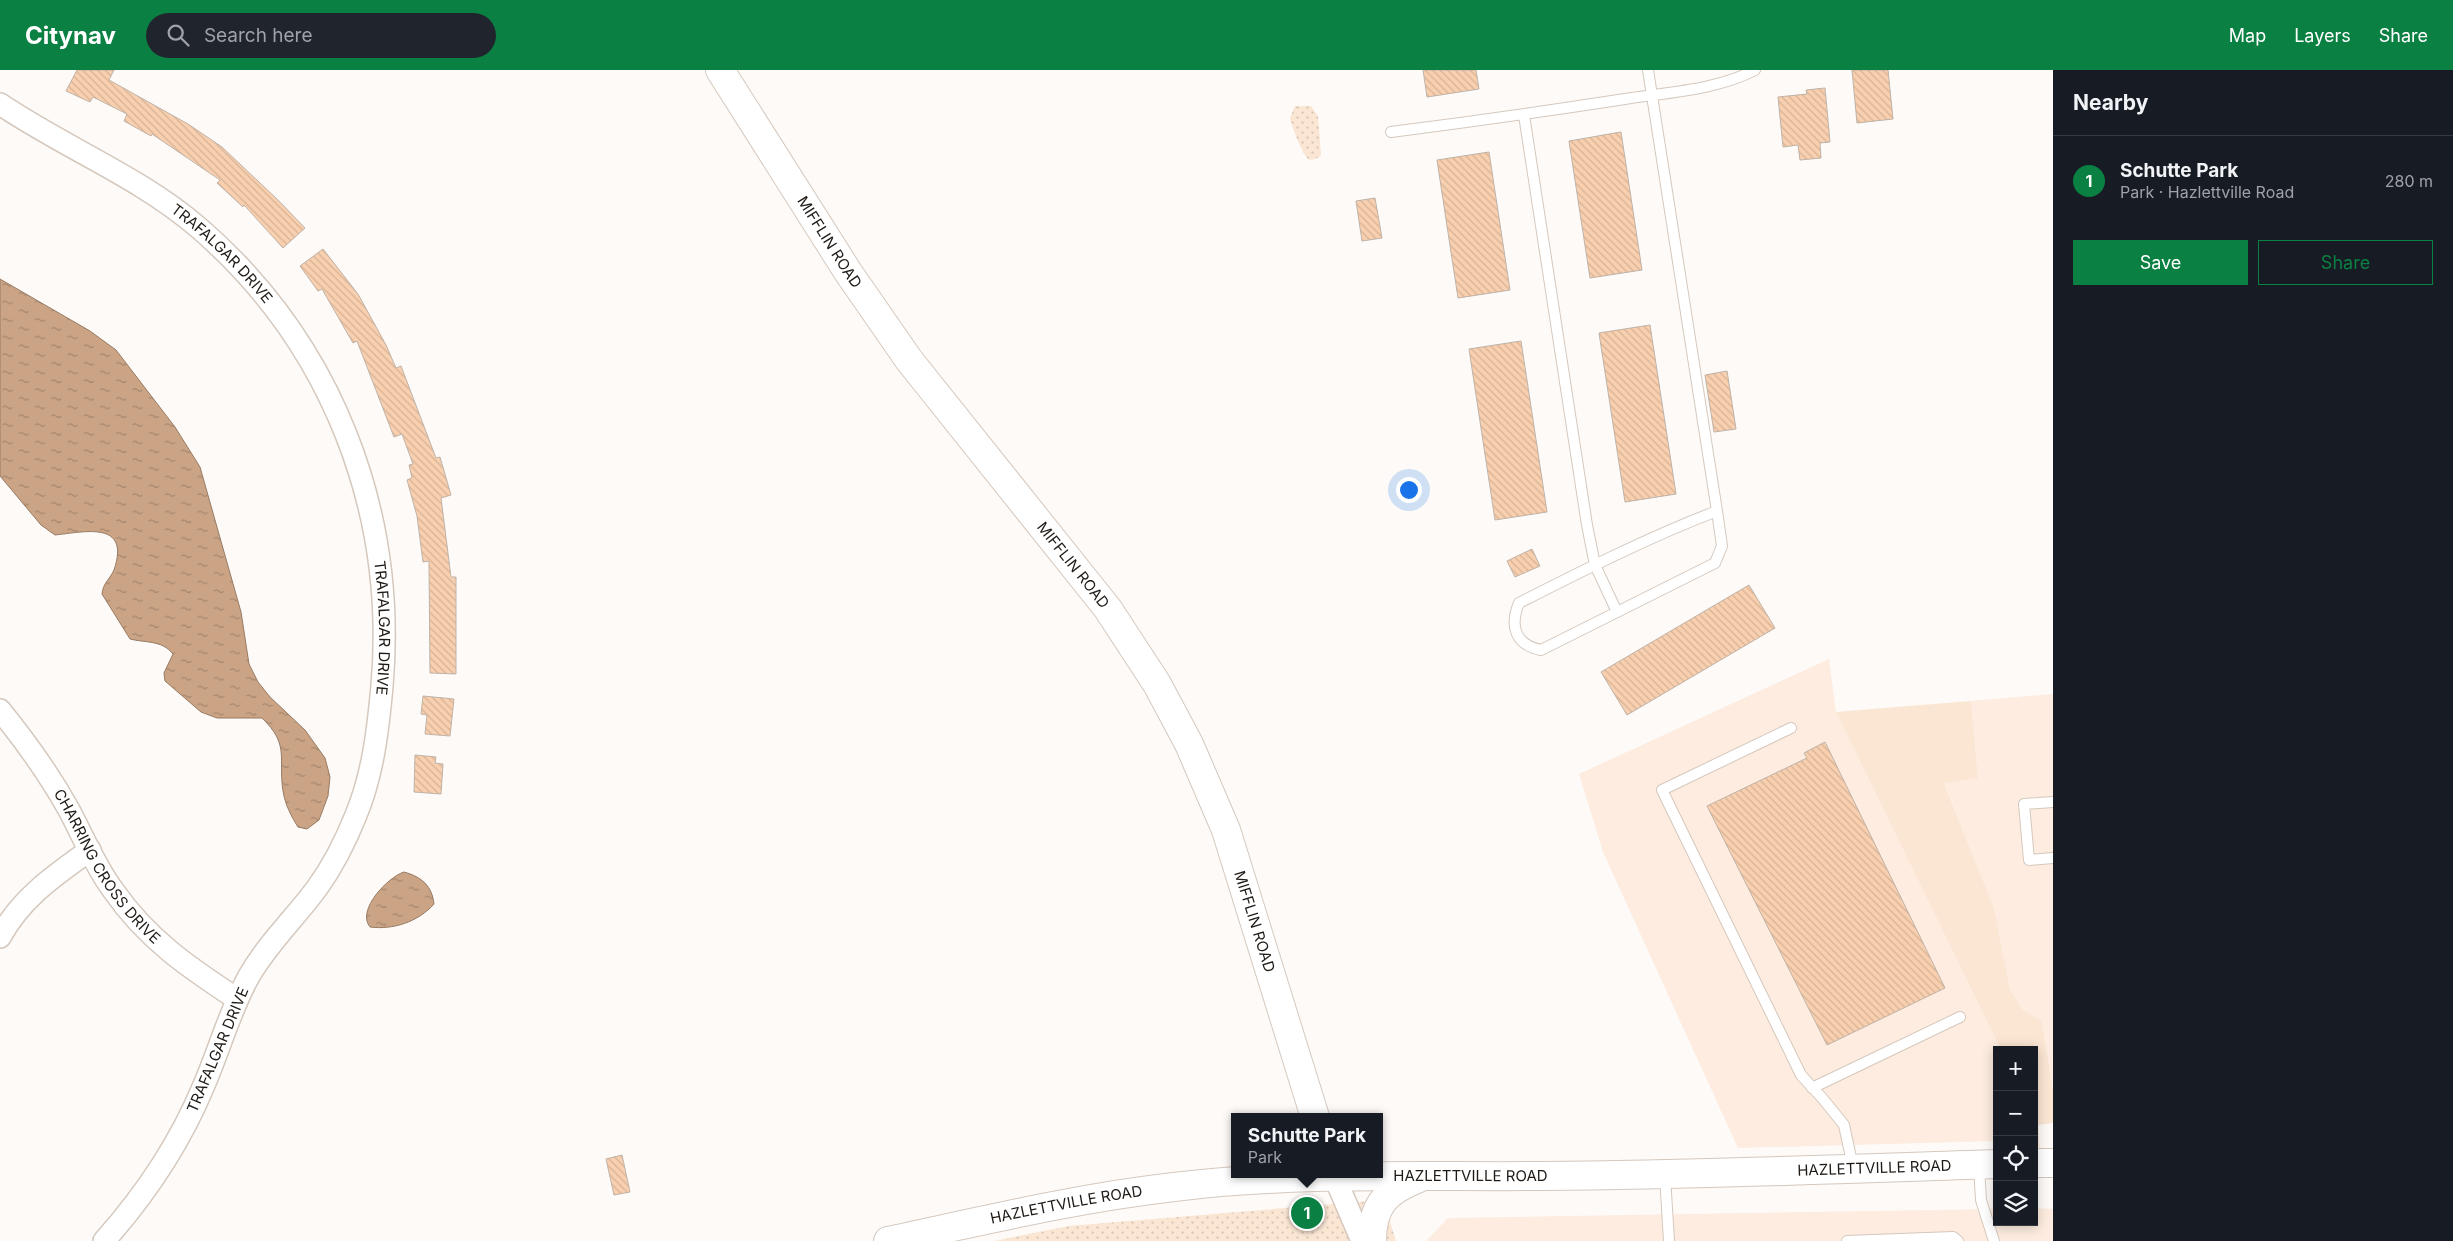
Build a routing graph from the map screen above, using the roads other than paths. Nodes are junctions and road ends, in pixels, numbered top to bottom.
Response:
1 (720, 70) edge
2 (1648, 70) edge
3 (1755, 70) edge
4 (1652, 95) junction
5 (0, 104) edge
6 (1524, 115) junction
7 (1390, 132) dead end
8 (1717, 511) junction
9 (1595, 565) junction
10 (1617, 612) junction
11 (0, 710) edge
12 (1791, 728) dead end
13 (2053, 802) edge
14 (90, 850) junction
15 (2053, 858) edge
16 (0, 937) edge
17 (237, 999) junction
18 (1960, 1017) dead end
19 (1301, 1072) junction
20 (1812, 1088) junction
21 (1304, 1113) edge
22 (1314, 1113) edge
23 (2053, 1162) edge
24 (2038, 1163) edge
25 (1988, 1165) edge
26 (1853, 1168) junction
27 (1665, 1175) junction
28 (1383, 1177) edge
29 (1421, 1177) junction
30 (1232, 1178) edge
31 (1335, 1178) edge
32 (104, 1241) edge
33 (888, 1241) edge
34 (1362, 1241) edge
35 (1372, 1241) edge
36 (1669, 1241) edge
37 (1847, 1241) edge
38 (1958, 1241) edge
39 (1994, 1241) edge

1 - 19 main road, MIFFLIN ROAD
2 - 4 lane
3 - 4 lane
4 - 6 lane
4 - 8 lane
5 - 17 street, TRAFALGAR DRIVE
6 - 7 lane
6 - 9 lane
8 - 9 lane
8 - 10 lane
9 - 10 lane
9 - 10 lane
11 - 14 street, CHARRING CROSS DRIVE
12 - 20 lane
13 - 15 lane
14 - 16 street
14 - 17 street, CHARRING CROSS DRIVE
17 - 32 street, TRAFALGAR DRIVE
18 - 20 lane
19 - 21 main road
19 - 22 main road, MIFFLIN ROAD
20 - 26 lane
23 - 24 main road
25 - 26 main road, HAZLETTVILLE ROAD
25 - 39 lane
26 - 27 main road, HAZLETTVILLE ROAD
27 - 29 main road, HAZLETTVILLE ROAD
27 - 36 lane
28 - 29 main road, HAZLETTVILLE ROAD
29 - 35 main road
30 - 33 main road, HAZLETTVILLE ROAD
31 - 34 street
37 - 38 lane

